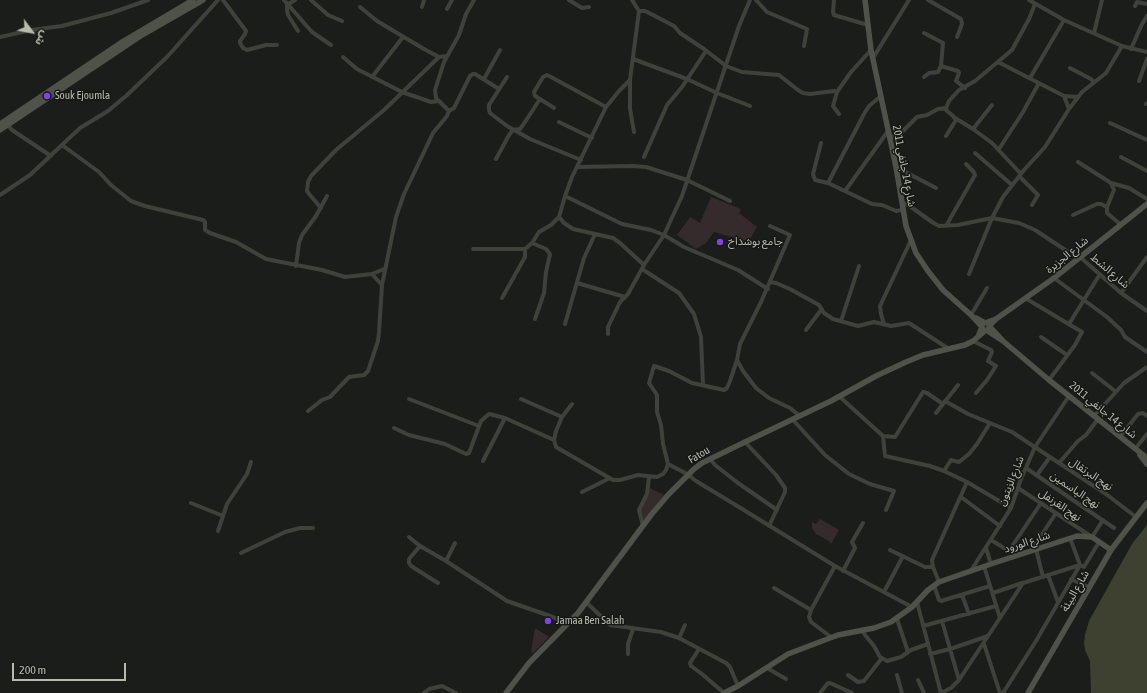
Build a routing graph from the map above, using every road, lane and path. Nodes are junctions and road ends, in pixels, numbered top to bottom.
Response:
1 (148, 0) edge
2 (193, 0) edge
3 (203, 0) edge
4 (218, 0) edge
5 (223, 0) edge
6 (284, 0) edge
7 (295, 0) edge
8 (311, 0) edge
9 (424, 0) edge
10 (452, 0) edge
11 (474, 0) edge
12 (569, 0) edge
13 (632, 0) edge
14 (750, 0) edge
15 (756, 0) edge
16 (834, 0) edge
17 (865, 0) edge
18 (908, 0) edge
19 (928, 0) edge
20 (1028, 0) edge
21 (1102, 0) edge
22 (1035, 4) junction
23 (1147, 4) edge
24 (287, 5) junction
25 (1135, 6) dead end
26 (360, 7) dead end
27 (422, 7) dead end
28 (589, 7) dead end
29 (447, 9) dead end
30 (639, 11) junction
31 (1147, 16) edge
32 (1064, 20) junction
33 (342, 21) dead end
34 (868, 25) junction
35 (298, 31) dead end
36 (924, 33) dead end
37 (1094, 33) junction
38 (0, 37) edge
39 (403, 37) junction
40 (957, 37) dead end
41 (124, 44) junction
42 (276, 45) dead end
43 (331, 45) dead end
44 (804, 46) dead end
45 (1122, 46) junction
46 (1130, 49) junction
47 (500, 50) dead end
48 (872, 50) junction
49 (706, 51) junction
50 (1147, 52) edge
51 (447, 56) junction
52 (342, 57) dead end
53 (439, 57) junction
54 (873, 58) junction
55 (1147, 59) edge
56 (633, 60) junction
57 (998, 62) junction
58 (726, 66) junction
59 (941, 66) junction
60 (1070, 68) dead end
61 (372, 77) junction
62 (507, 77) dead end
63 (924, 77) dead end
64 (1030, 78) junction
65 (484, 79) junction
66 (687, 79) junction
67 (630, 80) junction
68 (1139, 81) dead end
69 (1094, 82) junction
70 (1039, 83) junction
71 (965, 88) junction
72 (499, 89) junction
73 (402, 92) junction
74 (837, 92) junction
75 (717, 93) junction
76 (880, 96) junction
77 (1064, 96) junction
78 (1078, 97) junction
79 (540, 99) junction
80 (439, 101) junction
81 (992, 105) dead end
82 (750, 106) dead end
83 (606, 107) junction
84 (554, 108) dead end
85 (946, 108) junction
86 (1069, 109) junction
87 (449, 111) junction
88 (839, 114) dead end
89 (955, 118) junction
90 (559, 122) dead end
91 (1110, 123) dead end
92 (4, 124) edge
93 (973, 129) junction
94 (0, 130) edge
95 (513, 130) junction
96 (888, 131) junction
97 (634, 132) dead end
98 (946, 136) dead end
99 (592, 138) junction
100 (889, 138) junction
101 (1147, 140) edge
102 (821, 143) dead end
103 (62, 145) junction
104 (999, 149) junction
105 (975, 153) dead end
106 (51, 156) junction
107 (644, 157) dead end
108 (1121, 157) dead end
109 (496, 159) dead end
110 (581, 160) junction
111 (1078, 162) dead end
112 (966, 164) dead end
113 (577, 167) junction
114 (896, 167) junction
115 (1147, 171) edge
116 (1020, 175) junction
117 (687, 180) junction
118 (828, 183) junction
119 (1111, 183) junction
120 (1012, 185) junction
121 (936, 188) dead end
122 (845, 191) junction
123 (0, 195) edge
124 (327, 196) dead end
125 (565, 196) junction
126 (1147, 199) edge
127 (730, 201) dead end
128 (901, 202) junction
129 (1147, 204) edge
130 (1032, 205) dead end
131 (1107, 207) junction
132 (321, 208) junction
133 (902, 210) junction
134 (1073, 215) dead end
135 (559, 218) junction
136 (992, 218) junction
137 (1120, 224) junction
138 (770, 226) dead end
139 (946, 226) junction
140 (595, 234) junction
141 (664, 235) junction
142 (911, 240) junction
143 (532, 243) junction
144 (473, 249) dead end
145 (525, 249) junction
146 (1147, 257) edge
147 (1080, 258) junction
148 (296, 266) junction
149 (859, 266) dead end
150 (643, 267) junction
151 (384, 269) junction
152 (372, 274) junction
153 (969, 274) dead end
154 (1100, 274) junction
155 (1054, 278) junction
156 (770, 282) junction
157 (577, 283) junction
158 (382, 285) junction
159 (987, 288) dead end
160 (768, 289) junction
161 (1121, 293) junction
162 (625, 297) junction
163 (502, 298) dead end
164 (1025, 298) junction
165 (1083, 300) junction
166 (821, 310) junction
167 (1147, 312) edge
168 (971, 315) junction
169 (535, 319) dead end
170 (841, 321) junction
171 (565, 324) dead end
172 (884, 324) junction
173 (1069, 324) junction
174 (985, 327) junction
175 (806, 330) dead end
176 (608, 334) dead end
177 (1040, 337) dead end
178 (973, 341) junction
179 (949, 349) junction
180 (1147, 352) edge
181 (1067, 355) junction
182 (737, 360) junction
183 (1147, 368) edge
184 (743, 371) junction
185 (733, 372) junction
186 (1092, 373) dead end
187 (1049, 380) junction
188 (703, 385) junction
189 (958, 385) dead end
190 (1115, 392) junction
191 (976, 393) dead end
192 (1069, 396) junction
193 (840, 397) junction
194 (521, 399) dead end
195 (409, 400) dead end
196 (944, 403) junction
197 (572, 404) dead end
198 (308, 411) dead end
199 (936, 413) dead end
200 (800, 416) junction
201 (1147, 416) edge
202 (562, 417) junction
203 (505, 418) junction
204 (1096, 418) junction
205 (793, 420) junction
206 (990, 423) junction
207 (479, 426) junction
208 (394, 428) dead end
209 (1147, 434) edge
210 (883, 436) junction
211 (1120, 437) junction
212 (554, 440) junction
213 (745, 442) junction
214 (1035, 447) junction
215 (1135, 449) junction
216 (1050, 457) junction
217 (1147, 458) edge
218 (710, 459) junction
219 (483, 461) dead end
220 (251, 462) dead end
221 (1059, 463) junction
222 (668, 464) junction
223 (1147, 464) edge
224 (1026, 468) junction
225 (944, 471) junction
226 (687, 474) junction
227 (1037, 475) junction
228 (649, 477) junction
229 (608, 478) junction
230 (967, 482) junction
231 (1018, 488) junction
232 (582, 492) dead end
233 (961, 498) junction
234 (191, 503) dead end
235 (1041, 503) junction
236 (1147, 504) edge
237 (1011, 508) junction
238 (777, 510) junction
239 (886, 510) dead end
240 (1056, 513) junction
241 (223, 516) junction
242 (1136, 517) junction
243 (1103, 520) junction
244 (863, 523) dead end
245 (643, 526) junction
246 (770, 526) junction
247 (1000, 526) junction
248 (312, 528) dead end
249 (1114, 528) dead end
250 (218, 531) dead end
251 (409, 537) dead end
252 (1092, 537) junction
253 (1070, 538) junction
254 (991, 540) junction
255 (1099, 542) junction
256 (455, 543) dead end
257 (420, 546) junction
258 (986, 548) junction
259 (890, 550) dead end
260 (1036, 550) junction
261 (1111, 550) junction
262 (241, 553) dead end
263 (903, 556) junction
264 (446, 561) junction
265 (991, 564) junction
266 (1080, 565) junction
267 (835, 566) junction
268 (984, 566) junction
269 (933, 567) junction
270 (843, 571) junction
271 (970, 572) junction
272 (1046, 576) junction
273 (1071, 579) junction
274 (438, 583) dead end
275 (1023, 583) junction
276 (936, 584) junction
277 (990, 586) junction
278 (1088, 587) junction
279 (774, 588) dead end
280 (884, 592) junction
281 (992, 593) junction
282 (962, 594) junction
283 (586, 602) junction
284 (917, 602) junction
285 (1058, 602) junction
286 (996, 606) junction
287 (912, 607) junction
288 (811, 610) junction
289 (969, 614) junction
290 (1000, 618) junction
291 (897, 619) junction
292 (942, 621) junction
293 (567, 625) junction
294 (684, 625) dead end
295 (923, 626) junction
296 (633, 628) junction
297 (862, 630) junction
298 (988, 636) junction
299 (831, 637) junction
300 (679, 638) junction
301 (928, 644) junction
302 (984, 644) junction
303 (699, 649) junction
304 (950, 649) junction
305 (908, 652) junction
306 (628, 654) dead end
307 (930, 654) junction
308 (882, 658) junction
309 (767, 668) junction
310 (848, 675) dead end
311 (897, 675) dead end
312 (786, 679) dead end
313 (918, 680) dead end
314 (959, 680) junction
315 (738, 686) junction
316 (424, 693) edge
317 (456, 693) edge
318 (506, 693) edge
319 (724, 693) edge
320 (820, 693) edge
321 (852, 693) edge
322 (902, 693) edge
323 (924, 693) edge
324 (1000, 693) edge
325 (1003, 693) edge
326 (1028, 693) edge

1 - 38 street
2 - 41 street
3 - 41 street
4 - 103 street
5 - 42 street
6 - 24 street
7 - 24 street
8 - 33 street
9 - 27 street
10 - 29 street
11 - 51 street
12 - 28 street
13 - 30 street
14 - 58 street
15 - 44 street
16 - 34 street
17 - 34 street, شارع 14 جانفي 2011
18 - 54 street
19 - 40 street
20 - 22 street
21 - 37 street
22 - 32 street
22 - 57 street
23 - 25 street
24 - 35 street
24 - 43 street
26 - 39 street
30 - 49 street
30 - 56 street
31 - 46 street
32 - 37 street
32 - 64 street
34 - 48 street, شارع 14 جانفي 2011
36 - 59 street
37 - 45 street
39 - 53 street
39 - 61 street
41 - 92 street
45 - 46 street
45 - 69 street
46 - 50 street
47 - 65 street
48 - 54 street, شارع 14 جانفي 2011
48 - 74 street
49 - 58 street
49 - 66 street
51 - 53 street
51 - 80 street
52 - 61 street
53 - 73 street
54 - 76 street, شارع 14 جانفي 2011
55 - 68 street
56 - 66 street
56 - 67 street
57 - 64 street
57 - 71 street
58 - 74 street
58 - 75 street
59 - 63 street
59 - 71 street
60 - 69 street
61 - 73 street
62 - 72 street
64 - 70 street
65 - 72 street
65 - 87 street
66 - 75 street
66 - 107 street
67 - 83 street
67 - 97 street
69 - 78 street
70 - 77 street
70 - 104 street
71 - 85 street
72 - 95 street
73 - 80 street
73 - 132 street
74 - 88 street
75 - 82 street
75 - 117 street
76 - 96 street, شارع 14 جانفي 2011
76 - 118 street
77 - 78 street
77 - 86 street
78 - 86 street
79 - 83 street
79 - 84 street
79 - 95 street
80 - 87 street
81 - 93 street
83 - 99 street
85 - 89 street
85 - 100 street
86 - 116 street
87 - 151 street
89 - 93 street
89 - 98 street
90 - 99 street
91 - 101 street
92 - 94 street
92 - 106 street
93 - 104 street
95 - 109 street
95 - 110 street
96 - 100 street, شارع 14 جانفي 2011
96 - 122 street
99 - 110 street
100 - 114 street, شارع 14 جانفي 2011
102 - 118 street
103 - 106 street
103 - 148 street
104 - 116 street
105 - 120 street
106 - 123 street
108 - 115 street
110 - 113 street
111 - 119 street
112 - 139 street
113 - 117 street
113 - 125 street
114 - 121 street
114 - 128 street, شارع 14 جانفي 2011
116 - 120 street
116 - 130 street
117 - 127 street
117 - 141 street
118 - 122 street
119 - 126 street
119 - 131 street
120 - 136 street
122 - 133 street
124 - 132 street
125 - 135 street
125 - 141 street
128 - 133 street, شارع 14 جانفي 2011
128 - 139 street
129 - 137 street, شارع الجزيرة
131 - 134 street
131 - 137 street
132 - 148 street
133 - 142 street, شارع 14 جانفي 2011
135 - 140 street
135 - 143 street
136 - 139 street
136 - 147 street, شارع الشط
136 - 153 street
137 - 147 street, شارع الجزيرة
138 - 156 street
140 - 150 street
140 - 157 street
141 - 150 street
141 - 160 street
142 - 168 street, شارع 14 جانفي 2011
142 - 172 street
143 - 145 street
143 - 169 street
144 - 145 street
145 - 163 street
146 - 161 street
147 - 154 street, شارع الشط
147 - 155 street, شارع الجزيرة
148 - 152 street
149 - 170 street
150 - 162 street
150 - 188 street
151 - 152 street
151 - 158 street
152 - 158 street
154 - 161 street, شارع الشط
154 - 165 street
155 - 164 street, شارع الجزيرة
155 - 165 street
156 - 160 street
156 - 166 street
157 - 162 street
157 - 171 street
158 - 198 street
159 - 168 street
160 - 182 street
161 - 167 street, شارع الشط
162 - 176 street
164 - 173 street
164 - 174 street, شارع الجزيرة
165 - 173 street
165 - 180 street
166 - 170 street
166 - 175 street
168 - 174 street, شارع 14 جانفي 2011
170 - 172 street
172 - 179 street
173 - 181 street
174 - 178 street, Fatou
174 - 187 street, شارع 14 جانفي 2011
177 - 181 street
178 - 179 street, Fatou
178 - 191 street
179 - 193 street, Fatou
181 - 187 street
182 - 184 street
182 - 185 street
183 - 190 street
184 - 185 street
184 - 200 street
185 - 188 street
186 - 190 street
187 - 192 street, شارع 14 جانفي 2011
188 - 222 street
189 - 196 street
190 - 204 street
192 - 204 street, شارع 14 جانفي 2011
192 - 214 street, شارع الزيتون
193 - 200 street, Fatou
193 - 210 street
194 - 202 street
195 - 207 street
196 - 199 street
196 - 206 street, نهج البرتقال
196 - 210 street, نهج البرتقال
197 - 202 street
200 - 205 street, Fatou
201 - 211 street
202 - 212 street
203 - 207 street
203 - 212 street
203 - 219 street
204 - 211 street, شارع 14 جانفي 2011
204 - 221 street
205 - 213 street, Fatou
205 - 239 street
206 - 214 street, نهج البرتقال
206 - 225 street
207 - 208 street
209 - 215 street
210 - 225 street
211 - 215 street, شارع 14 جانفي 2011
212 - 229 street
213 - 218 street, Fatou
213 - 238 street
214 - 216 street, نهج البرتقال
214 - 224 street, شارع الزيتون
215 - 217 street, شارع 14 جانفي 2011
215 - 223 street, شارع 14 جانفي 2011
216 - 221 street, نهج البرتقال
216 - 227 street
218 - 226 street, Fatou
218 - 238 street
220 - 241 street
221 - 242 street, نهج البرتقال
222 - 226 street
222 - 228 street
224 - 227 street, نهج الياسمين
224 - 231 street, شارع الزيتون
225 - 230 street
226 - 245 street, Fatou
226 - 246 street
227 - 243 street, نهج الياسمين
228 - 229 street
228 - 245 street
229 - 232 street
230 - 233 street
230 - 237 street
231 - 235 street, نهج القرنفل
231 - 237 street, شارع الزيتون
233 - 247 street
233 - 269 street
234 - 241 street
235 - 240 street, نهج القرنفل
235 - 254 street
236 - 242 street, شارع البيئة
237 - 247 street, شارع الزيتون
238 - 246 street
240 - 252 street, نهج القرنفل
240 - 260 street
241 - 250 street
242 - 261 street, شارع البيئة
243 - 249 street, نهج الياسمين
243 - 252 street
244 - 270 street
245 - 283 street, Fatou
246 - 267 street
247 - 254 street, شارع الزيتون
248 - 262 street
251 - 257 street
252 - 253 street, شارع الورود
252 - 255 street
253 - 260 street, شارع الورود
253 - 266 street
254 - 258 street, شارع الزيتون
255 - 261 street
255 - 266 street
256 - 264 street
257 - 264 street
257 - 274 street
258 - 265 street
258 - 271 street, شارع الزيتون
259 - 263 street
260 - 265 street, شارع الورود
260 - 272 street
261 - 278 street, شارع البيئة
263 - 269 street
263 - 280 street
264 - 293 street
265 - 268 street, شارع الورود
266 - 272 street
266 - 273 street
267 - 270 street
267 - 288 street
268 - 271 street, شارع الورود
268 - 277 street
269 - 276 street
270 - 280 street
271 - 276 street
272 - 275 street
272 - 285 street
273 - 278 street
273 - 285 street
275 - 281 street
275 - 290 street
276 - 282 street
276 - 284 street
277 - 281 street
277 - 282 street
278 - 326 street, شارع البيئة
279 - 288 street
280 - 287 street
281 - 286 street
282 - 289 street
283 - 293 street, Fatou
283 - 296 street
284 - 287 street
284 - 295 street
285 - 325 street
286 - 289 street
286 - 290 street
287 - 291 street
288 - 299 street
289 - 292 street
290 - 298 street
291 - 297 street
291 - 305 street
292 - 295 street
292 - 304 street
293 - 318 street, Fatou
294 - 300 street
295 - 301 street
296 - 300 street
296 - 306 street
297 - 299 street
297 - 308 street
298 - 302 street
298 - 304 street
299 - 309 street
300 - 303 street
301 - 305 street
301 - 307 street
302 - 314 street
302 - 324 street
303 - 315 street
303 - 319 street
304 - 307 street
304 - 314 street
305 - 308 street
307 - 314 street
308 - 310 street
309 - 312 street
309 - 315 street
311 - 322 street
313 - 323 street
315 - 319 street
316 - 317 street
320 - 321 street

